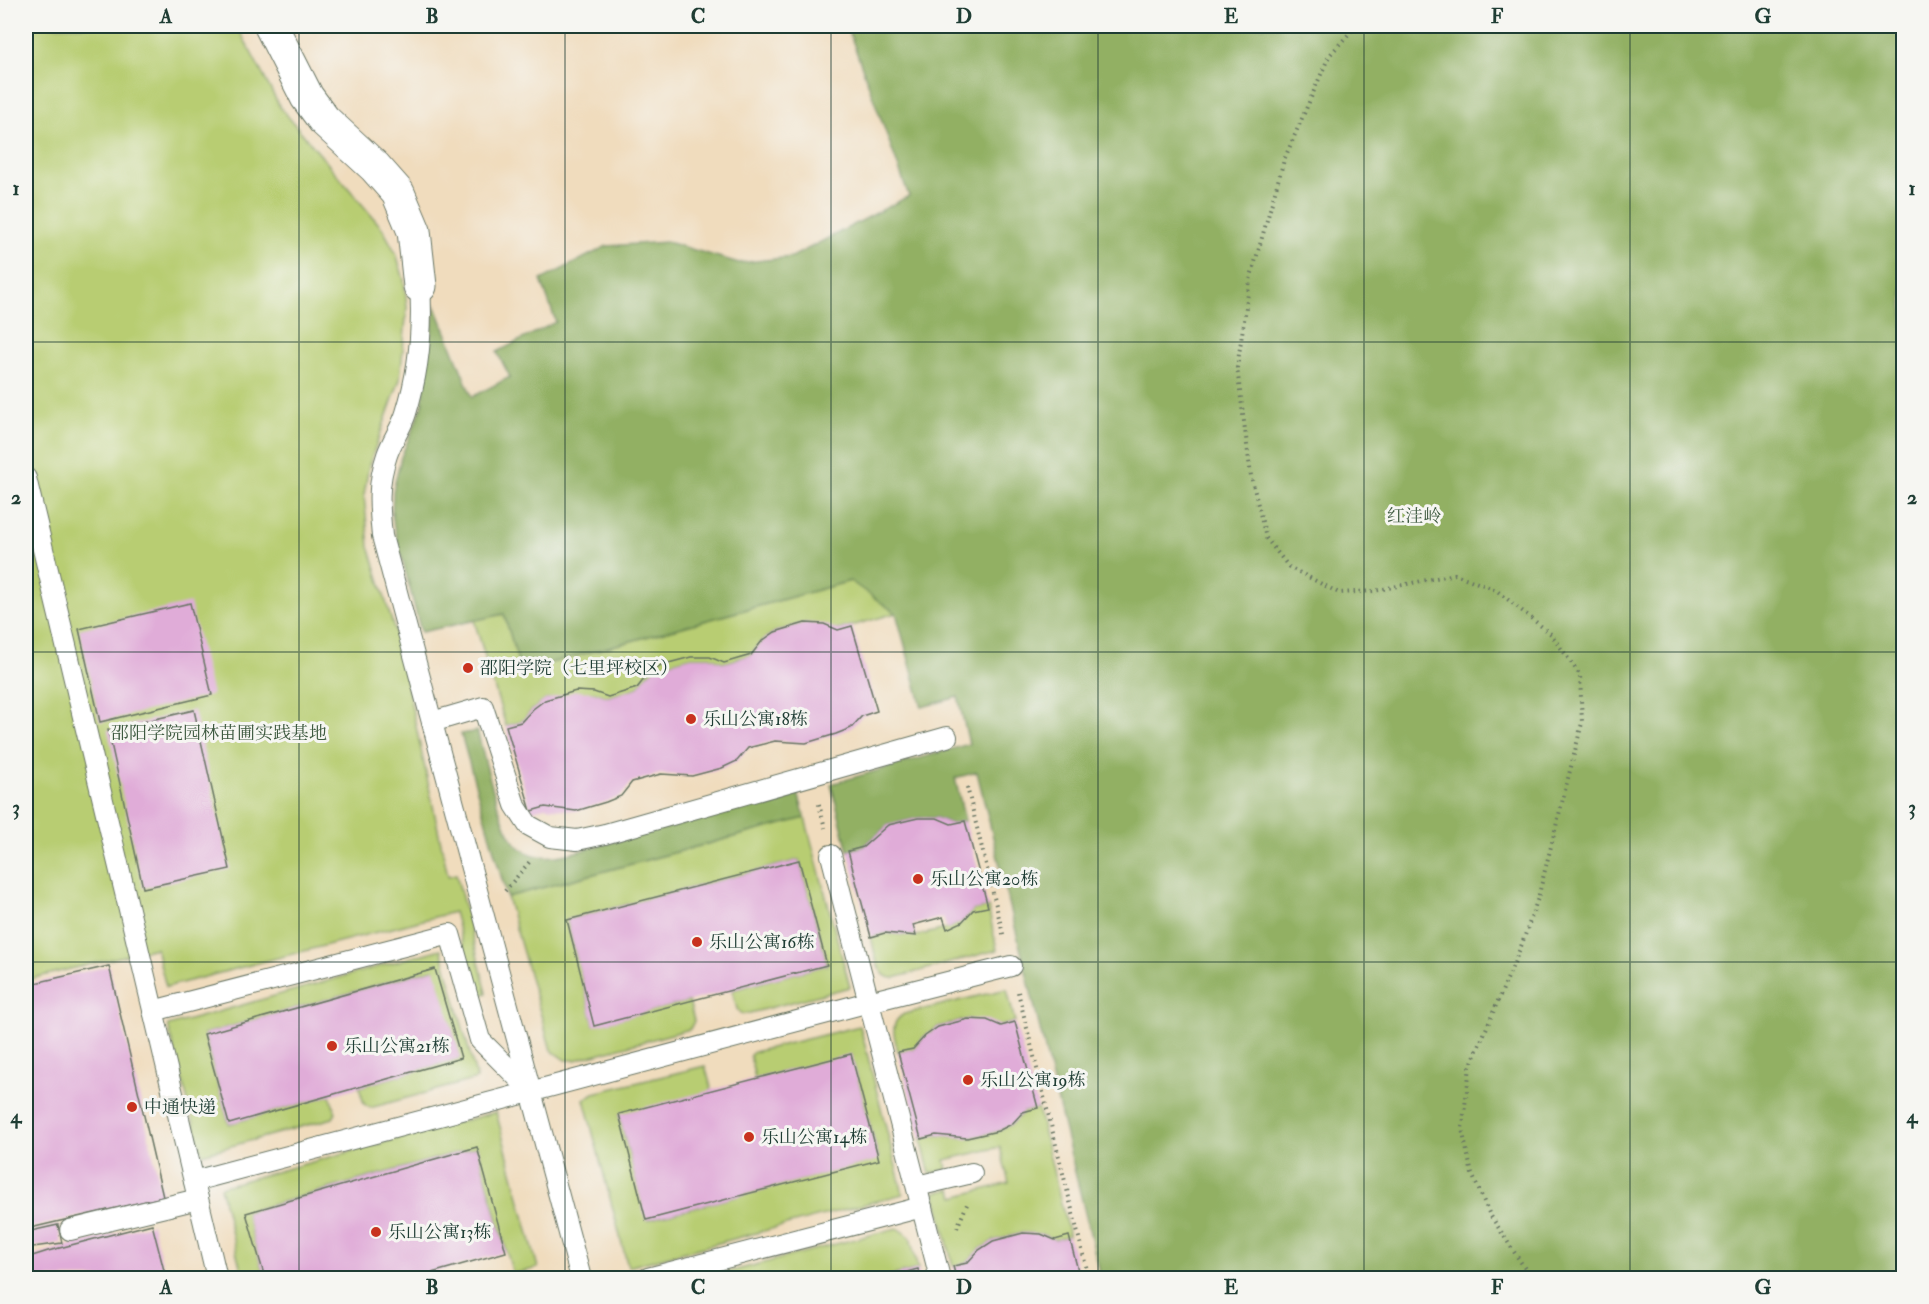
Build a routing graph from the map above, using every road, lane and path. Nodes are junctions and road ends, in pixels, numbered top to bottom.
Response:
1 (271, 26) edge
2 (1356, 26) edge
3 (420, 286) joint
4 (26, 478) edge
5 (432, 722) junction
6 (947, 737) dead end
7 (967, 788) dead end
8 (831, 855) dead end
9 (533, 857) dead end
10 (510, 885) dead end
11 (1011, 966) junction
12 (869, 1002) junction
13 (153, 1011) junction
14 (531, 1091) junction
15 (972, 1173) joint
16 (917, 1186) junction
17 (196, 1190) junction
18 (922, 1207) junction
19 (70, 1230) dead end
20 (940, 1275) edge
21 (217, 1278) edge
22 (581, 1278) edge
23 (648, 1278) edge
24 (1089, 1278) edge
25 (1531, 1278) edge

1 - 3 street
2 - 25 path
3 - 5 lane
4 - 13 lane
5 - 6 lane
5 - 14 lane
7 - 11 path
8 - 12 lane
9 - 10 path
11 - 12 lane
11 - 24 path
12 - 14 lane
12 - 16 lane
13 - 14 lane
13 - 17 lane
14 - 17 lane
14 - 22 lane
15 - 16 lane
15 - 20 path
16 - 18 lane
17 - 19 lane
17 - 21 lane
18 - 20 lane
18 - 23 lane

